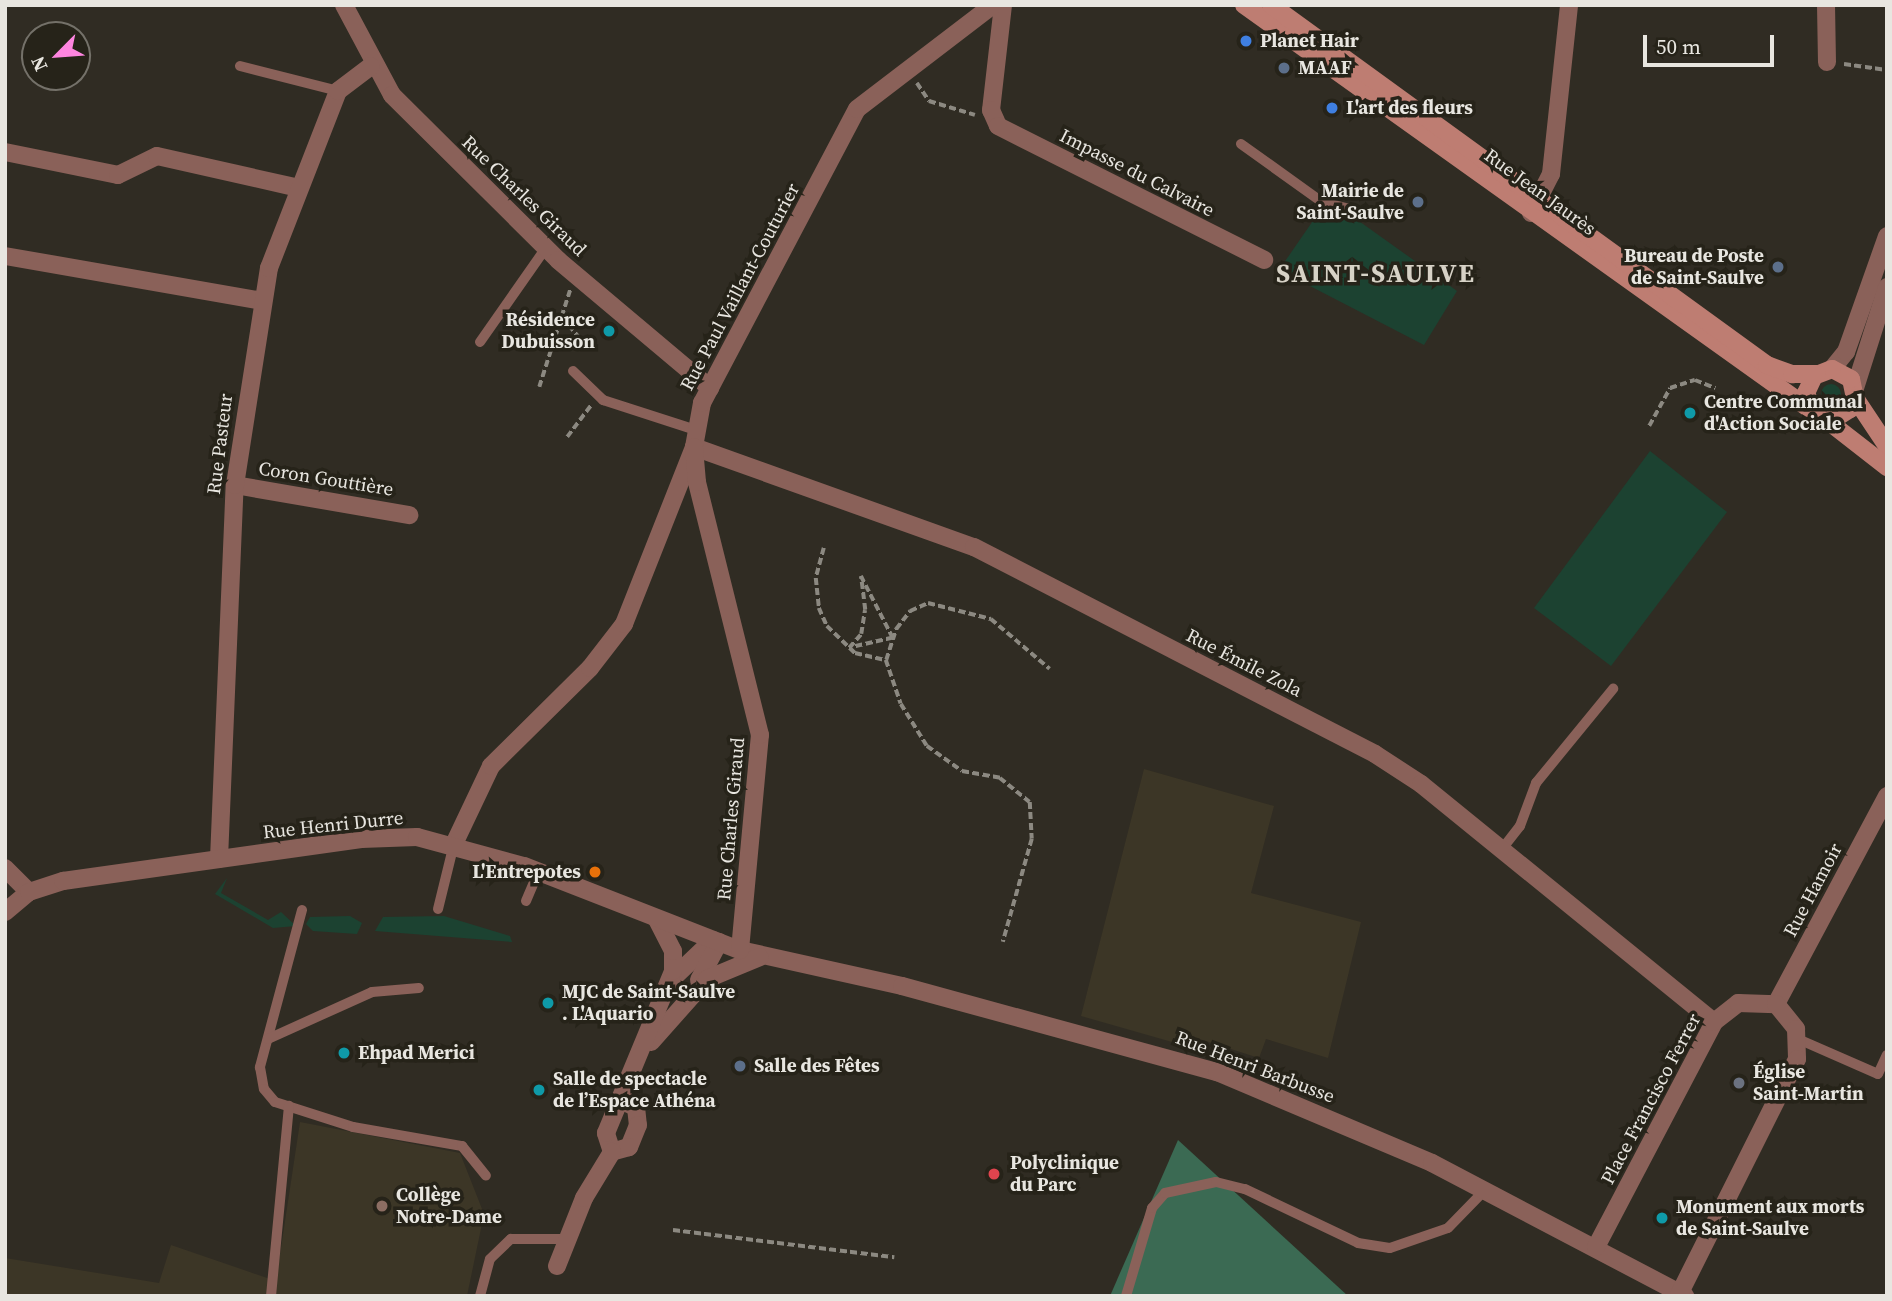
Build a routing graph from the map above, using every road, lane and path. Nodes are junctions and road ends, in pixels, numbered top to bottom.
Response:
1 (344, 5) edge
2 (993, 5) edge
3 (1003, 5) edge
4 (1244, 5) edge
5 (1271, 5) edge
6 (1569, 5) edge
7 (1826, 5) edge
8 (1827, 62) joint
9 (240, 66) dead end
10 (371, 66) junction
11 (1887, 69) edge
12 (908, 70) junction
13 (338, 91) junction
14 (994, 121) junction
15 (1241, 145) dead end
16 (5, 152) edge
17 (299, 188) junction
18 (1536, 206) junction
19 (1353, 210) dead end
20 (1887, 236) edge
21 (545, 248) junction
22 (5, 256) edge
23 (1264, 260) dead end
24 (575, 275) junction
25 (1887, 287) edge
26 (263, 301) junction
27 (562, 317) junction
28 (480, 342) dead end
29 (583, 342) dead end
30 (573, 371) dead end
31 (1824, 371) junction
32 (539, 387) dead end
33 (710, 388) junction
34 (1715, 388) dead end
35 (1855, 393) junction
36 (603, 400) junction
37 (1818, 414) junction
38 (1648, 426) dead end
39 (567, 438) dead end
40 (695, 439) junction
41 (1887, 446) edge
42 (1887, 467) edge
43 (235, 485) junction
44 (410, 515) dead end
45 (824, 548) dead end
46 (893, 638) junction
47 (849, 648) junction
48 (886, 660) junction
49 (1050, 669) dead end
50 (1613, 689) dead end
51 (1887, 796) edge
52 (454, 844) junction
53 (1502, 849) junction
54 (219, 859) junction
55 (5, 868) edge
56 (539, 871) junction
57 (29, 892) junction
58 (526, 901) dead end
59 (438, 909) dead end
60 (302, 911) dead end
61 (5, 912) edge
62 (657, 920) junction
63 (716, 941) junction
64 (1003, 942) dead end
65 (740, 950) junction
66 (760, 957) junction
67 (671, 980) junction
68 (419, 988) dead end
69 (689, 995) junction
70 (1776, 1004) junction
71 (1714, 1023) junction
72 (268, 1039) junction
73 (1798, 1039) junction
74 (644, 1051) junction
75 (1887, 1055) edge
76 (621, 1100) junction
77 (289, 1106) junction
78 (612, 1152) junction
79 (486, 1176) dead end
80 (1485, 1190) junction
81 (673, 1230) dead end
82 (568, 1239) junction
83 (1596, 1247) junction
84 (894, 1257) dead end
85 (557, 1266) dead end
86 (1683, 1294) edge
87 (271, 1296) edge
88 (480, 1296) edge
89 (1126, 1296) edge

1 - 10 street, Rue Charles Giraud
2 - 12 street, Rue Paul Vaillant-Couturier
3 - 14 street
4 - 18 main road, Rue Jean Jaurès
5 - 18 main road, Rue Jean Jaurès
6 - 18 street
7 - 8 street
8 - 11 path
9 - 13 lane
10 - 13 street
10 - 21 street, Rue Charles Giraud
12 - 14 path
12 - 33 street, Rue Paul Vaillant-Couturier
13 - 17 street, Rue Pasteur
14 - 23 street, Impasse du Calvaire
15 - 19 lane
16 - 17 street
17 - 26 street, Rue Pasteur
18 - 31 main road, Rue Jean Jaurès
18 - 37 main road, Rue Jean Jaurès
20 - 31 street
21 - 24 street, Rue Charles Giraud
21 - 28 lane
22 - 26 street
24 - 27 path
24 - 33 street, Rue Charles Giraud
25 - 35 street
26 - 43 street, Rue Pasteur
27 - 29 path
27 - 32 path
30 - 36 lane
31 - 35 main road
31 - 37 main road
33 - 40 street, Rue Paul Vaillant-Couturier
34 - 38 path
35 - 37 main road
35 - 41 main road
36 - 39 path
36 - 40 lane
37 - 42 main road, Rue Jean Jaurès
40 - 52 street, Rue Paul Vaillant-Couturier
40 - 53 street, Rue Émile Zola
40 - 65 street, Rue Charles Giraud
43 - 44 street, Coron Gouttière
43 - 54 street, Rue Pasteur
45 - 47 path
46 - 47 path
46 - 47 path
46 - 48 path
46 - 49 path
47 - 48 path
48 - 64 path
50 - 53 lane
51 - 70 street, Rue Hamoir
52 - 54 street, Rue Henri Durre
52 - 56 street, Rue Henri Durre
52 - 59 lane
53 - 71 street, Rue Émile Zola
54 - 57 street, Rue Henri Durre
55 - 57 street
56 - 58 lane
56 - 62 street, Rue Henri Durre
57 - 61 street, Rue Henri Durre
60 - 72 lane
62 - 63 street, Rue Henri Durre
62 - 67 street
63 - 65 street, Rue Henri Durre
63 - 67 street
63 - 69 street
65 - 66 street, Rue Henri Barbusse
66 - 69 street
66 - 80 street, Rue Henri Barbusse
67 - 74 street
68 - 72 lane
69 - 74 street
70 - 71 street, Place Francisco Ferrer
70 - 73 street
71 - 83 street, Place Francisco Ferrer
72 - 77 lane
73 - 75 lane
73 - 86 street
74 - 76 street
76 - 78 street
76 - 78 street
77 - 79 lane
77 - 87 lane
78 - 82 street
80 - 83 street, Rue Henri Barbusse
80 - 89 lane
81 - 84 path
82 - 85 street
82 - 88 lane
83 - 86 street, Rue Henri Barbusse

